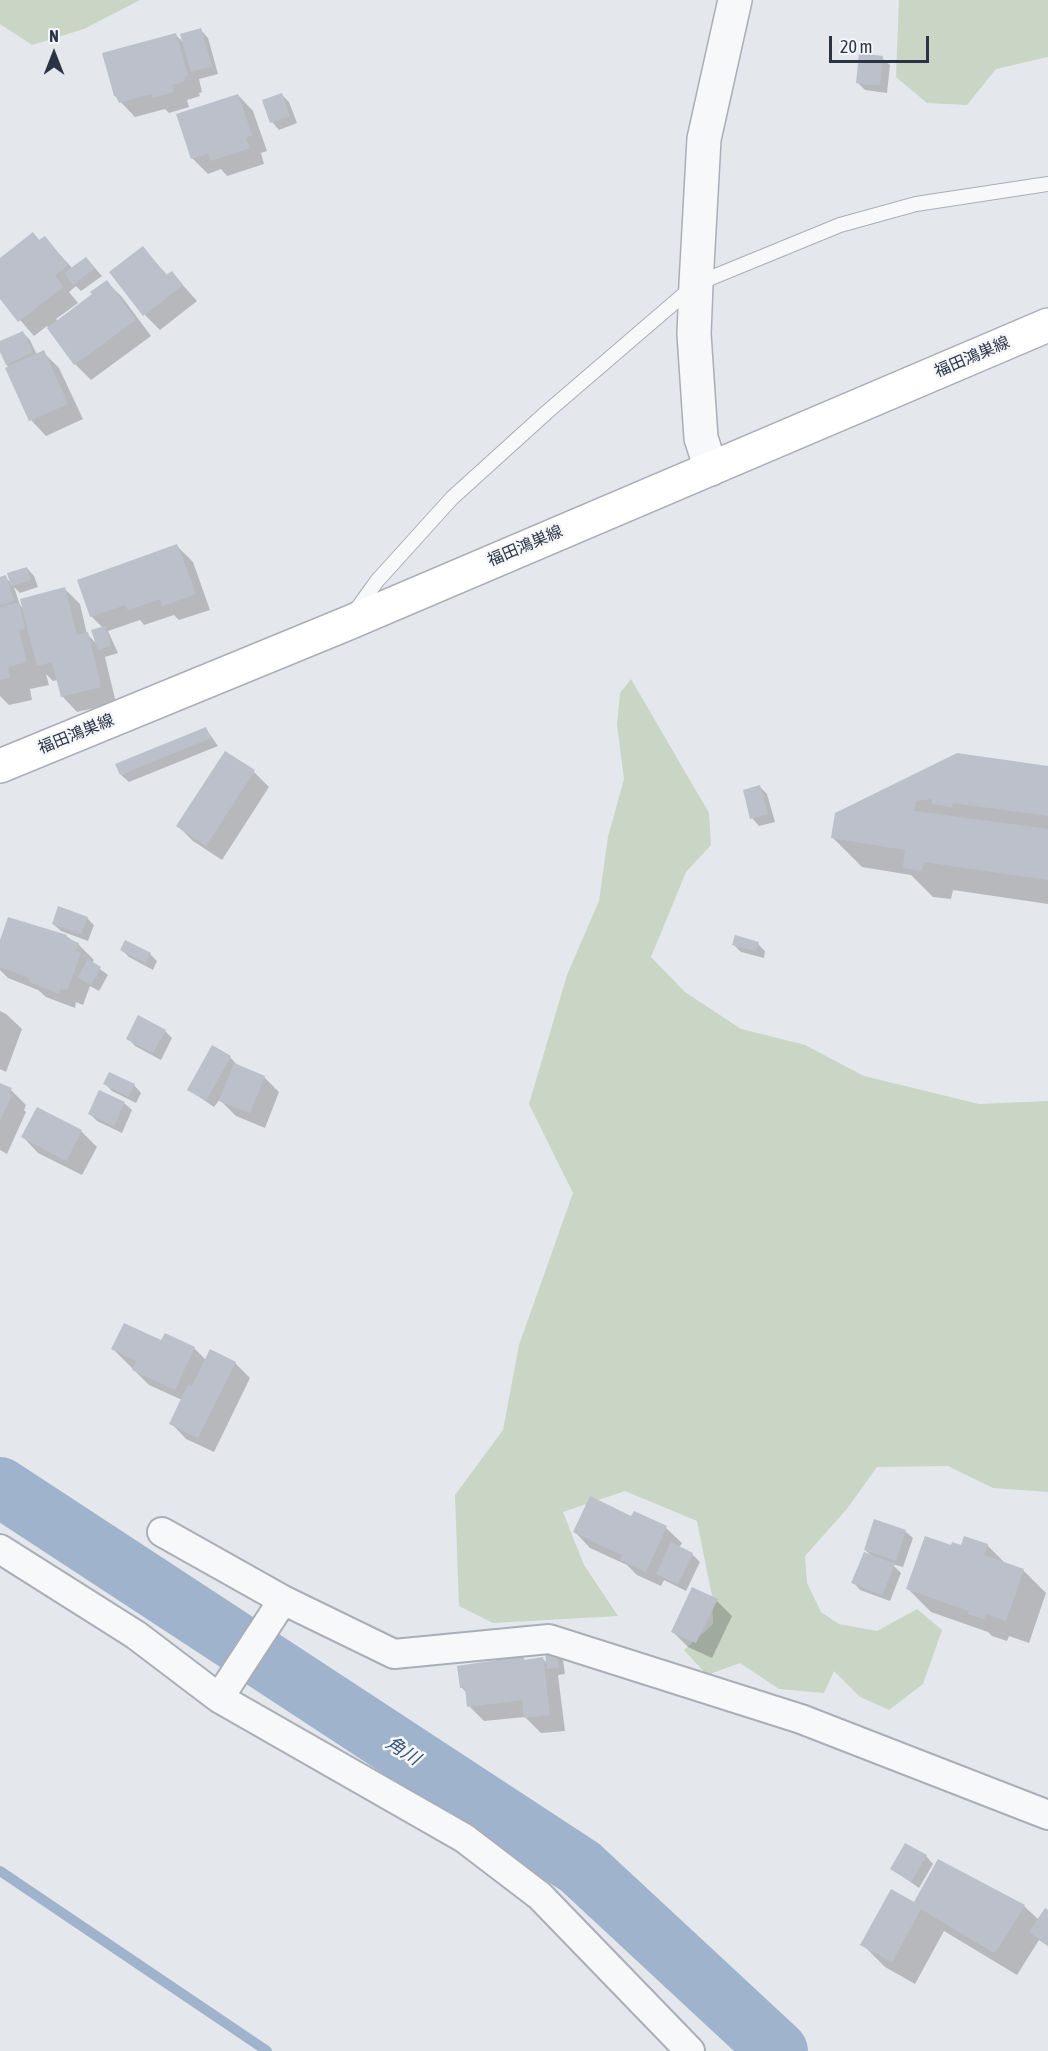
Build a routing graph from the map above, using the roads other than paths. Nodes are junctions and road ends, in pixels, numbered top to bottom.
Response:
1 (735, 0) edge
2 (1048, 184) edge
3 (696, 284) junction
4 (1048, 325) edge
5 (711, 468) junction
6 (346, 624) junction
7 (0, 766) edge
8 (162, 1532) dead end
9 (0, 1549) edge
10 (283, 1600) junction
11 (219, 1698) junction
12 (1048, 1815) edge
13 (690, 2051) edge

1 - 3 street
2 - 3 lane
3 - 5 street
3 - 6 lane
4 - 5 main road, 福田鴻巣線
5 - 6 main road, 福田鴻巣線
6 - 7 main road, 福田鴻巣線
8 - 10 street
9 - 11 street
10 - 11 street
10 - 12 street
11 - 13 street

